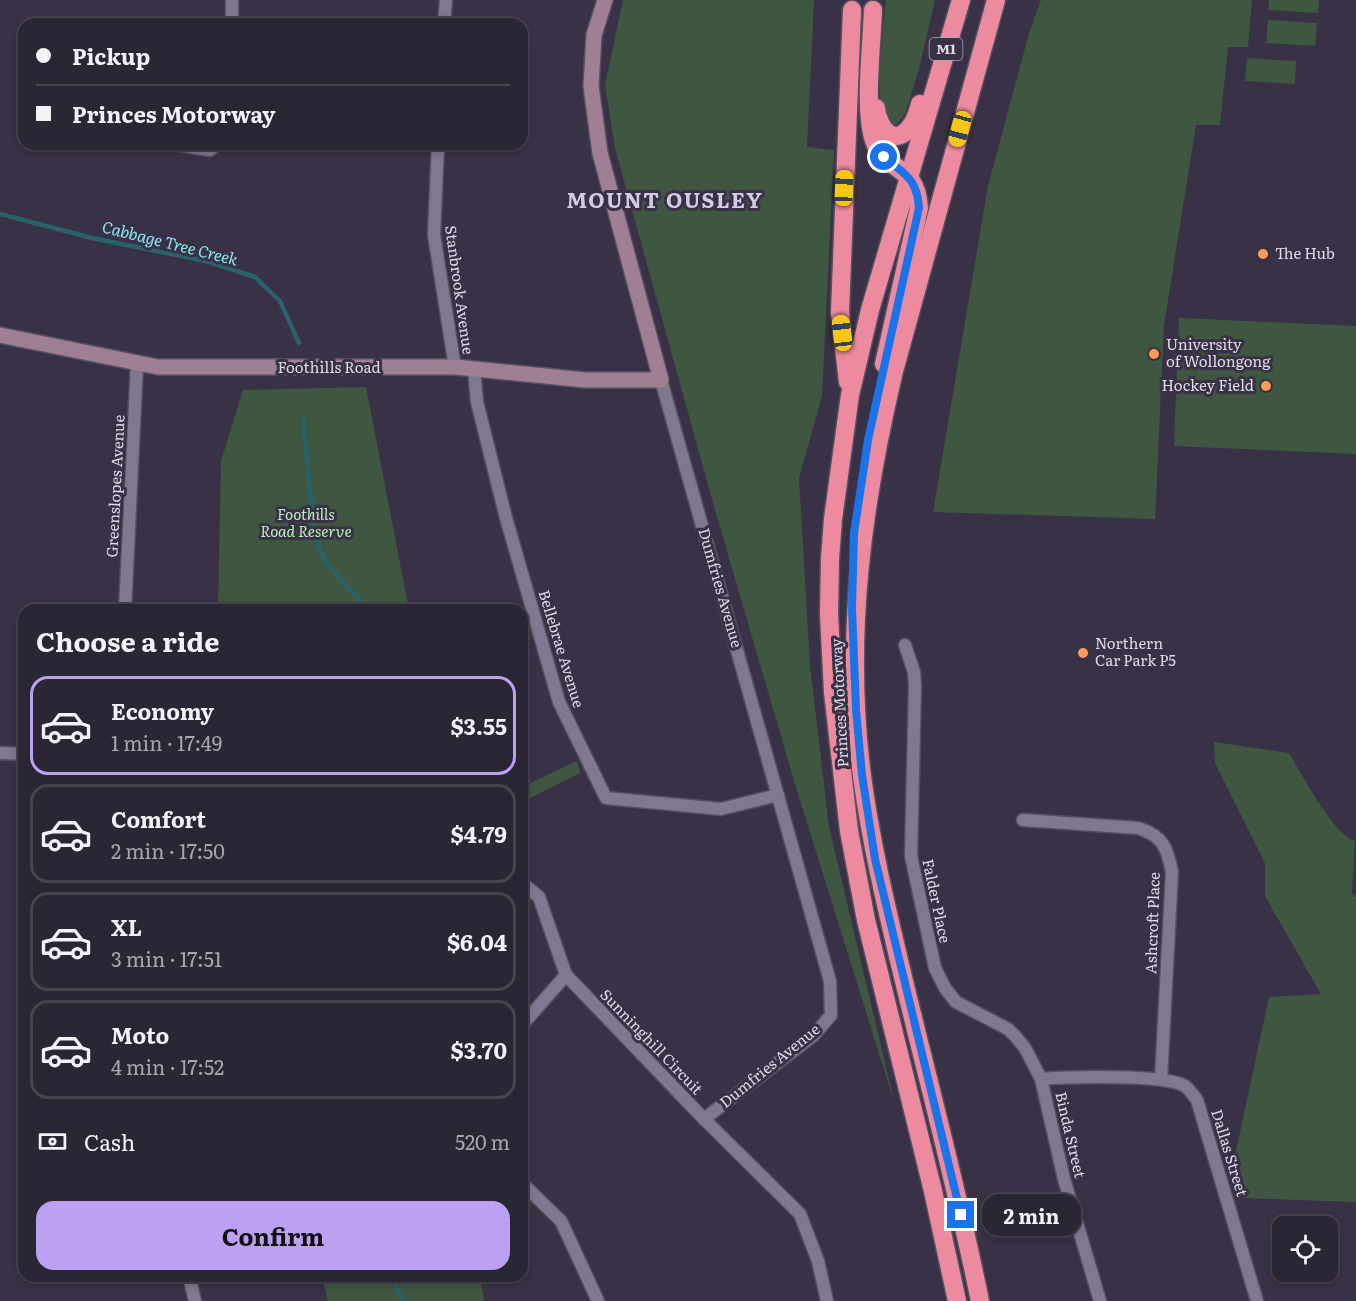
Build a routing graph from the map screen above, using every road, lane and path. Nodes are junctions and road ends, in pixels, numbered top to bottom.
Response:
1 (232, 0) edge
2 (446, 0) edge
3 (605, 0) edge
4 (954, 0) edge
5 (962, 0) edge
6 (996, 0) edge
7 (852, 10) dead end
8 (232, 18) edge
9 (444, 18) edge
10 (438, 150) edge
11 (910, 177) junction
12 (0, 335) edge
13 (137, 363) junction
14 (454, 367) junction
15 (474, 369) junction
16 (661, 381) junction
17 (850, 395) junction
18 (125, 604) edge
19 (854, 645) junction
20 (905, 645) dead end
21 (0, 753) edge
22 (18, 754) edge
23 (778, 795) junction
24 (1023, 820) dead end
25 (528, 888) edge
26 (566, 975) junction
27 (528, 1018) edge
28 (1041, 1079) junction
29 (1161, 1079) junction
30 (704, 1119) junction
31 (528, 1189) edge
32 (190, 1282) edge
33 (195, 1301) edge
34 (598, 1301) edge
35 (827, 1301) edge
36 (957, 1301) edge
37 (980, 1301) edge
38 (1100, 1301) edge
39 (1257, 1301) edge

1 - 8 street
2 - 9 street
3 - 16 street, Dumfries Avenue
4 - 11 highway
5 - 11 highway, Princes Motorway / M1
6 - 19 highway, Princes Motorway / M1
7 - 17 highway
10 - 14 street, Stanbrook Avenue
11 - 17 highway, Princes Motorway / M1
11 - 19 highway
12 - 13 street, Foothills Road
13 - 14 street, Foothills Road
13 - 18 street, Greenslopes Avenue
14 - 15 street, Foothills Road
15 - 16 street, Foothills Road
15 - 23 street, Bellebrae Avenue
16 - 23 street, Dumfries Avenue
17 - 36 highway, Princes Motorway / M1
19 - 37 highway, Princes Motorway / M1
20 - 28 street, Falder Place
21 - 22 street
23 - 30 street, Dumfries Avenue
24 - 29 street, Ashcroft Place
25 - 26 street
26 - 27 street
26 - 30 street, Sunninghill Circuit
28 - 29 street, Dallas Street
28 - 38 street, Binda Street
29 - 39 street, Dallas Street
30 - 35 street, Sunninghill Circuit
31 - 34 street
32 - 33 street

